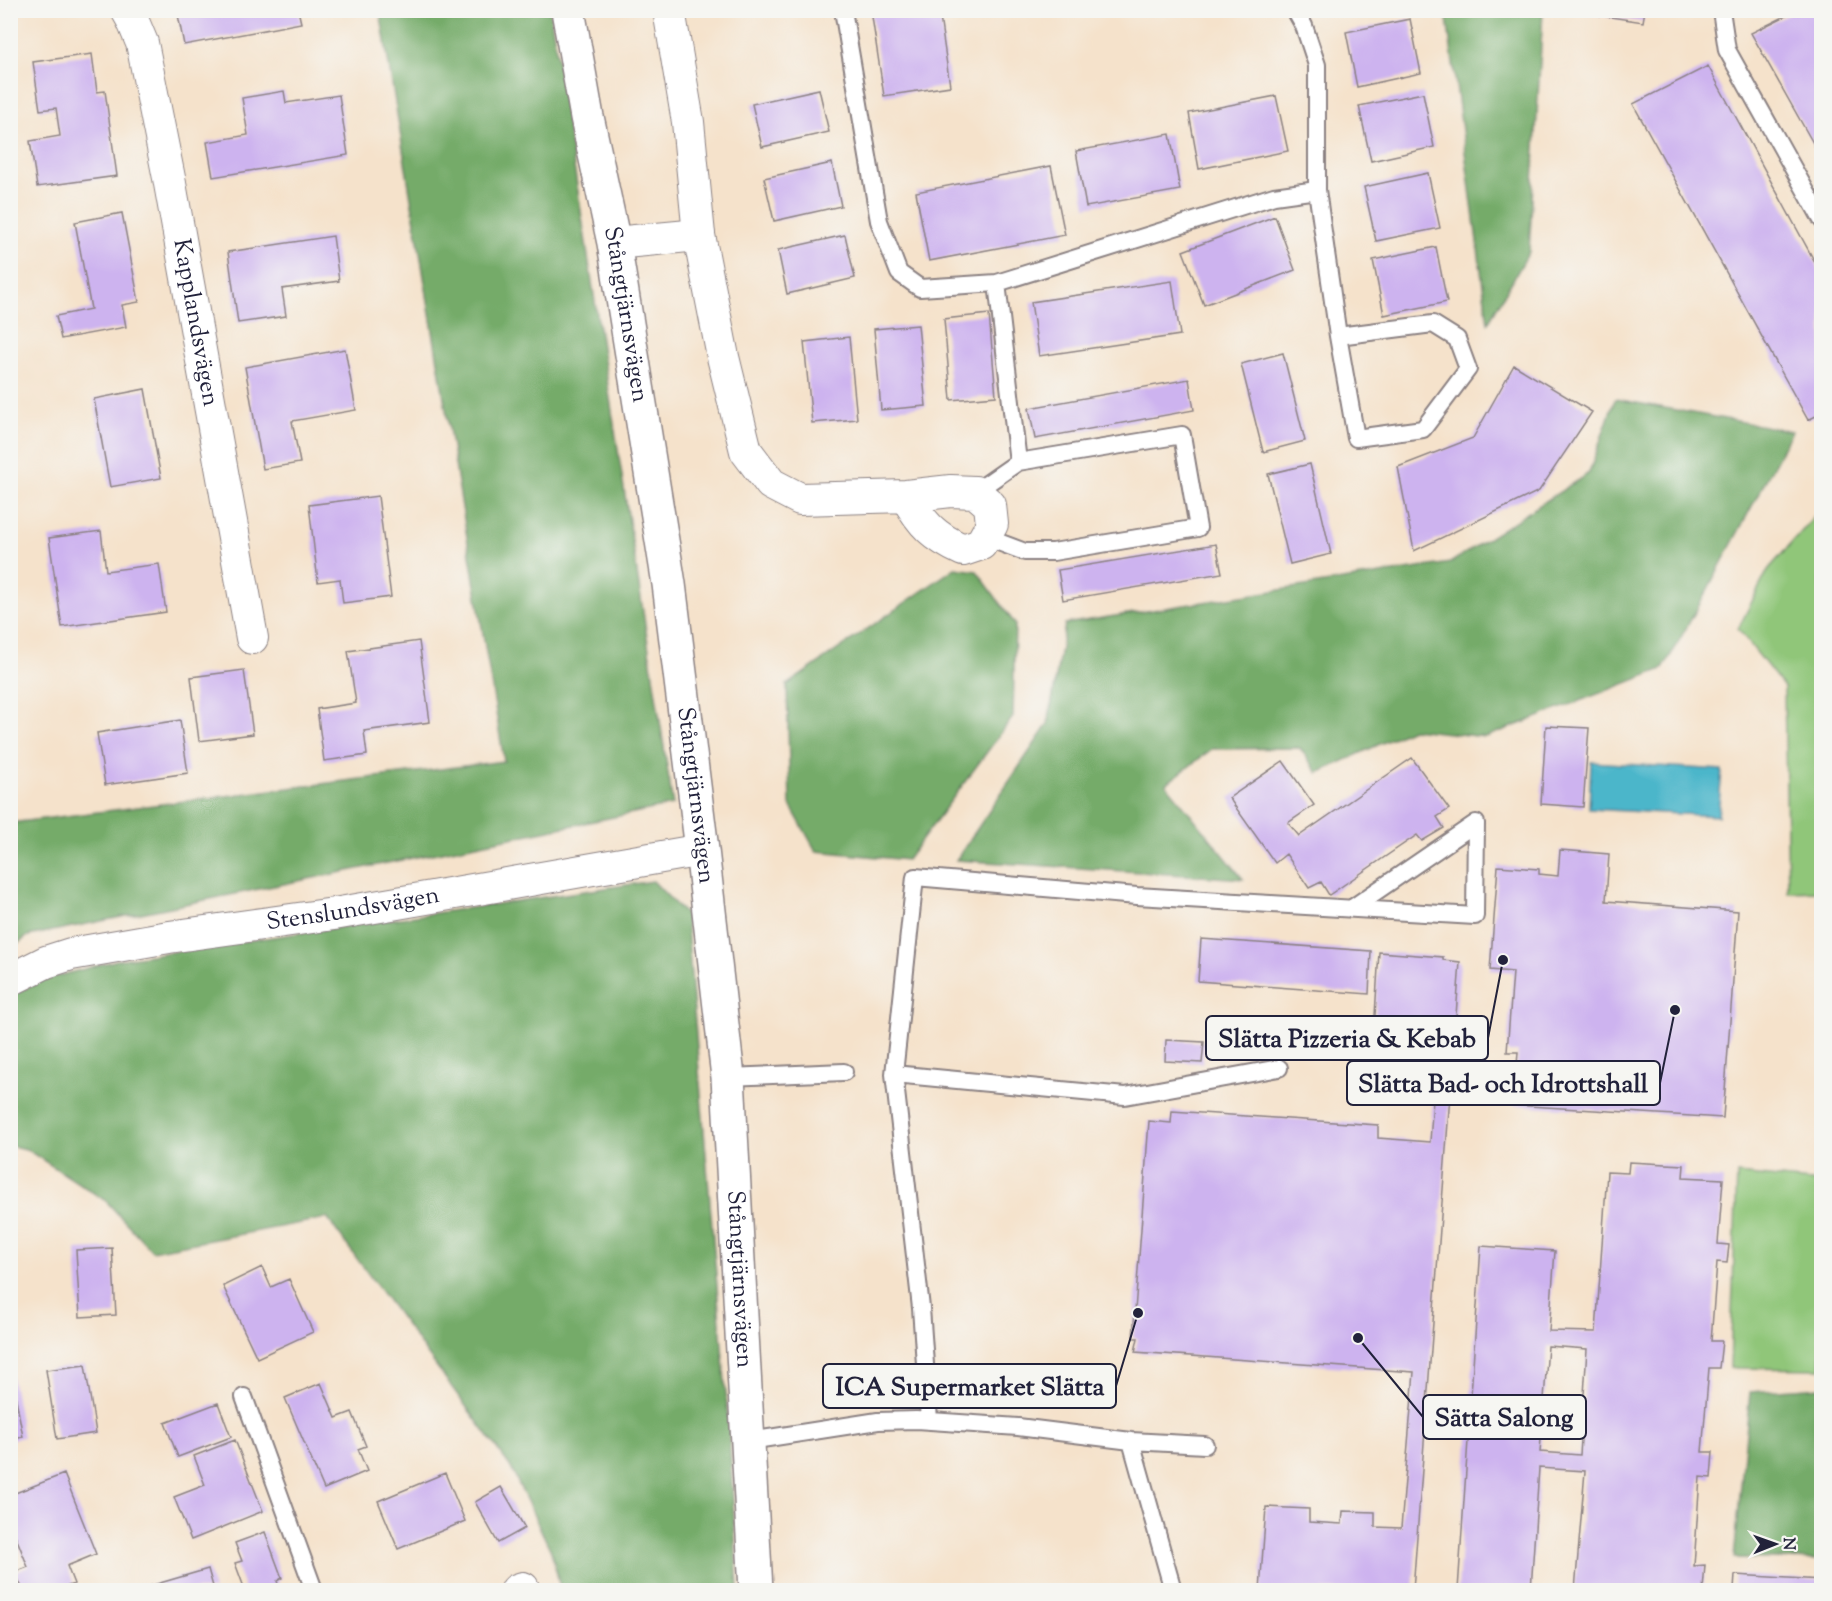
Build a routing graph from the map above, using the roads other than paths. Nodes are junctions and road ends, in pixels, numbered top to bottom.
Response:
1 (127, 10) edge
2 (568, 10) edge
3 (669, 10) edge
4 (843, 10) edge
5 (1295, 10) edge
6 (1724, 12) edge
7 (1317, 190) junction
8 (1821, 220) edge
9 (699, 235) junction
10 (614, 243) junction
11 (997, 283) junction
12 (1338, 336) junction
13 (1018, 462) junction
14 (975, 492) junction
15 (906, 496) junction
16 (985, 537) junction
17 (252, 638) dead end
18 (702, 850) junction
19 (1352, 908) junction
20 (10, 980) edge
21 (1279, 1068) dead end
22 (844, 1072) dead end
23 (894, 1074) junction
24 (728, 1077) junction
25 (244, 1397) dead end
26 (929, 1420) junction
27 (749, 1441) junction
28 (1131, 1441) junction
29 (1205, 1445) dead end
30 (314, 1590) edge
31 (756, 1590) edge
32 (1173, 1590) edge

1 - 17 street, Kapplandsvägen
2 - 10 street, Stångtjärnsvägen
3 - 9 street
4 - 11 lane
5 - 7 lane
6 - 8 lane
7 - 11 lane
7 - 12 lane
9 - 10 street
9 - 15 street
10 - 18 street, Stångtjärnsvägen
11 - 13 lane
12 - 12 lane
13 - 14 lane
13 - 16 lane
14 - 15 street
14 - 16 street
15 - 16 street
18 - 20 street, Stenslundsvägen
18 - 24 street, Stångtjärnsvägen
19 - 19 lane
19 - 23 lane
21 - 23 lane
22 - 24 lane
23 - 26 lane
24 - 27 street, Stångtjärnsvägen
25 - 30 lane
26 - 27 lane
26 - 28 lane
27 - 31 street, Stångtjärnsvägen
28 - 29 lane
28 - 32 lane

